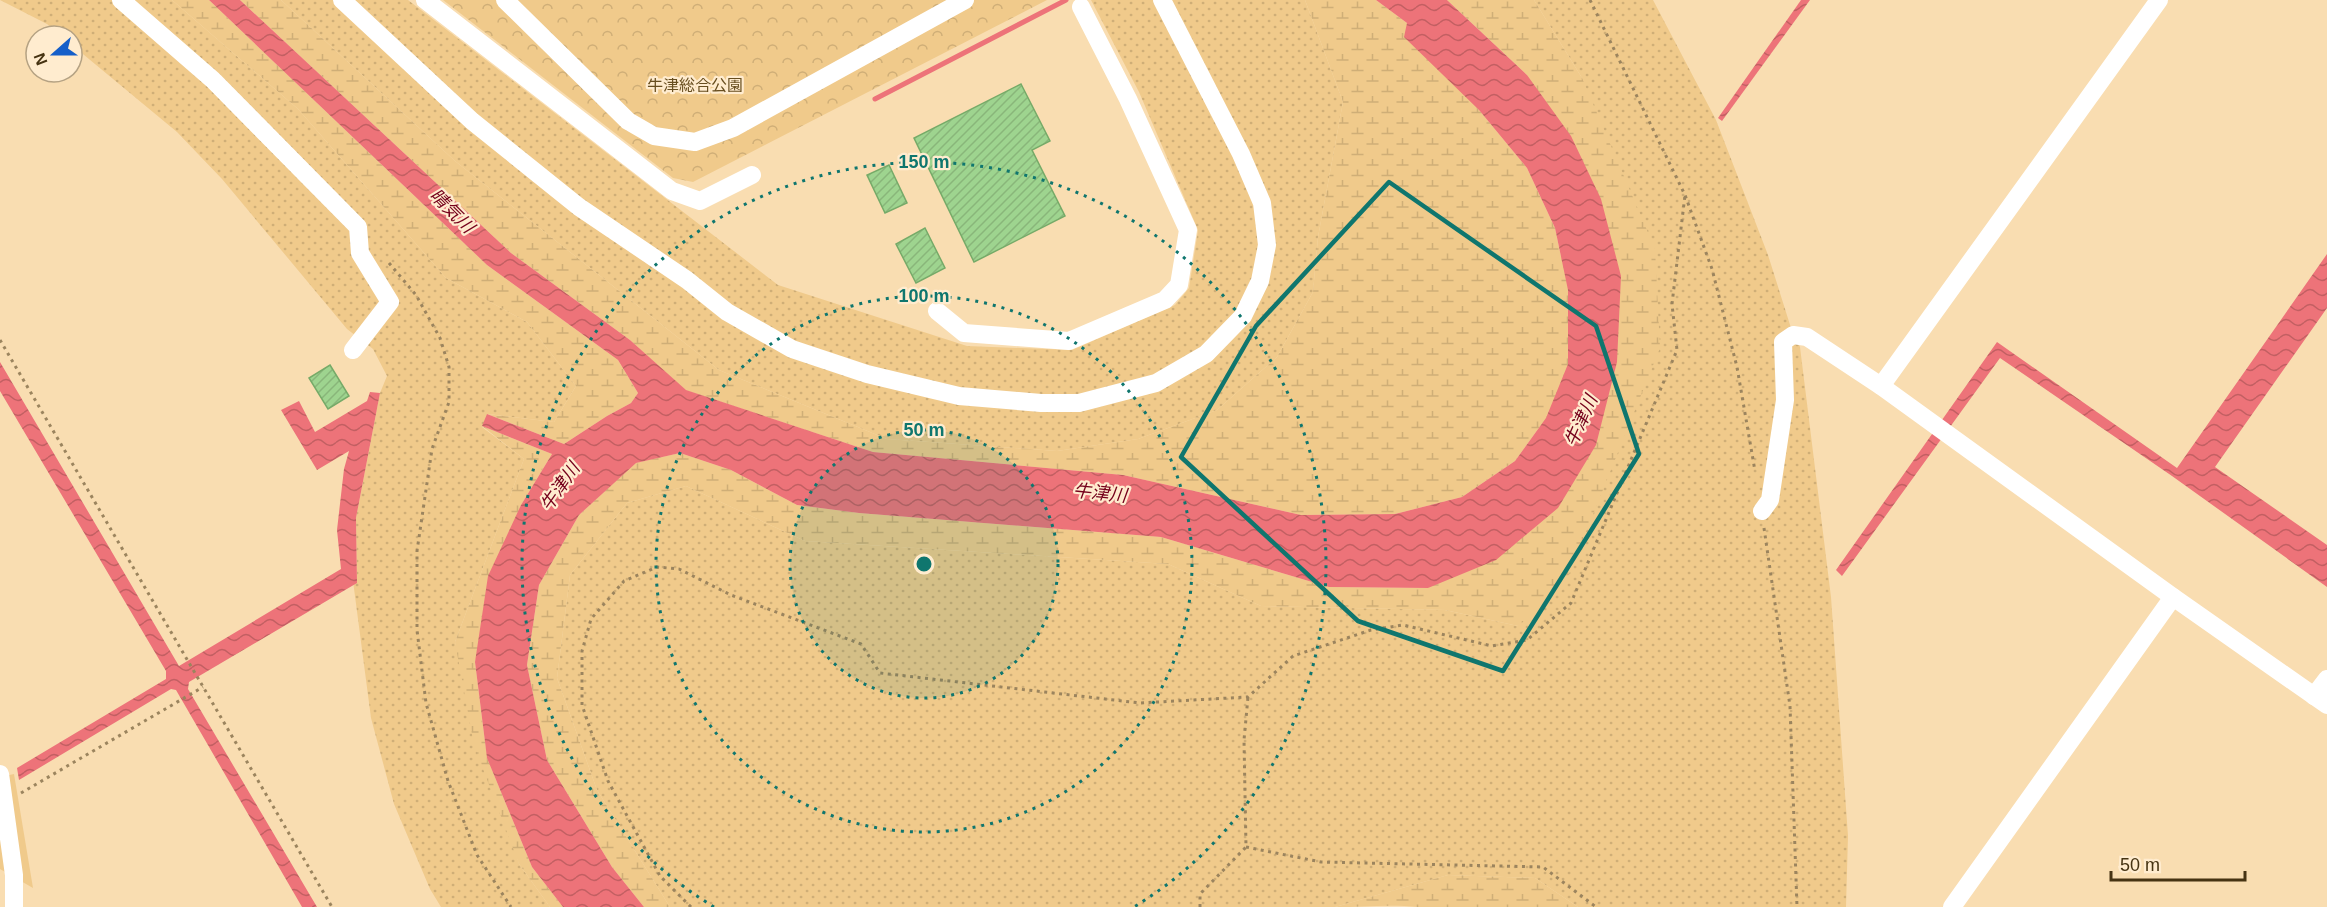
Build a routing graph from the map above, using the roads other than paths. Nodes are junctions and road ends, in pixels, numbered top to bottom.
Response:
1 (121, 0) edge
2 (342, 0) edge
3 (425, 0) edge
4 (505, 0) edge
5 (965, 0) edge
6 (1162, 0) edge
7 (2159, 0) edge
8 (1081, 7) dead end
9 (752, 176) dead end
10 (937, 311) dead end
11 (353, 351) dead end
12 (1881, 386) junction
13 (1762, 511) road end
14 (2173, 597) junction
15 (2327, 679) edge
16 (2320, 700) edge
17 (0, 774) edge
18 (14, 907) edge
19 (1952, 907) edge

1 - 11 street
2 - 6 street
3 - 9 street
4 - 5 street
7 - 12 street
8 - 10 street
12 - 13 street
12 - 14 street
14 - 16 street
14 - 19 street
15 - 16 street
17 - 18 street

